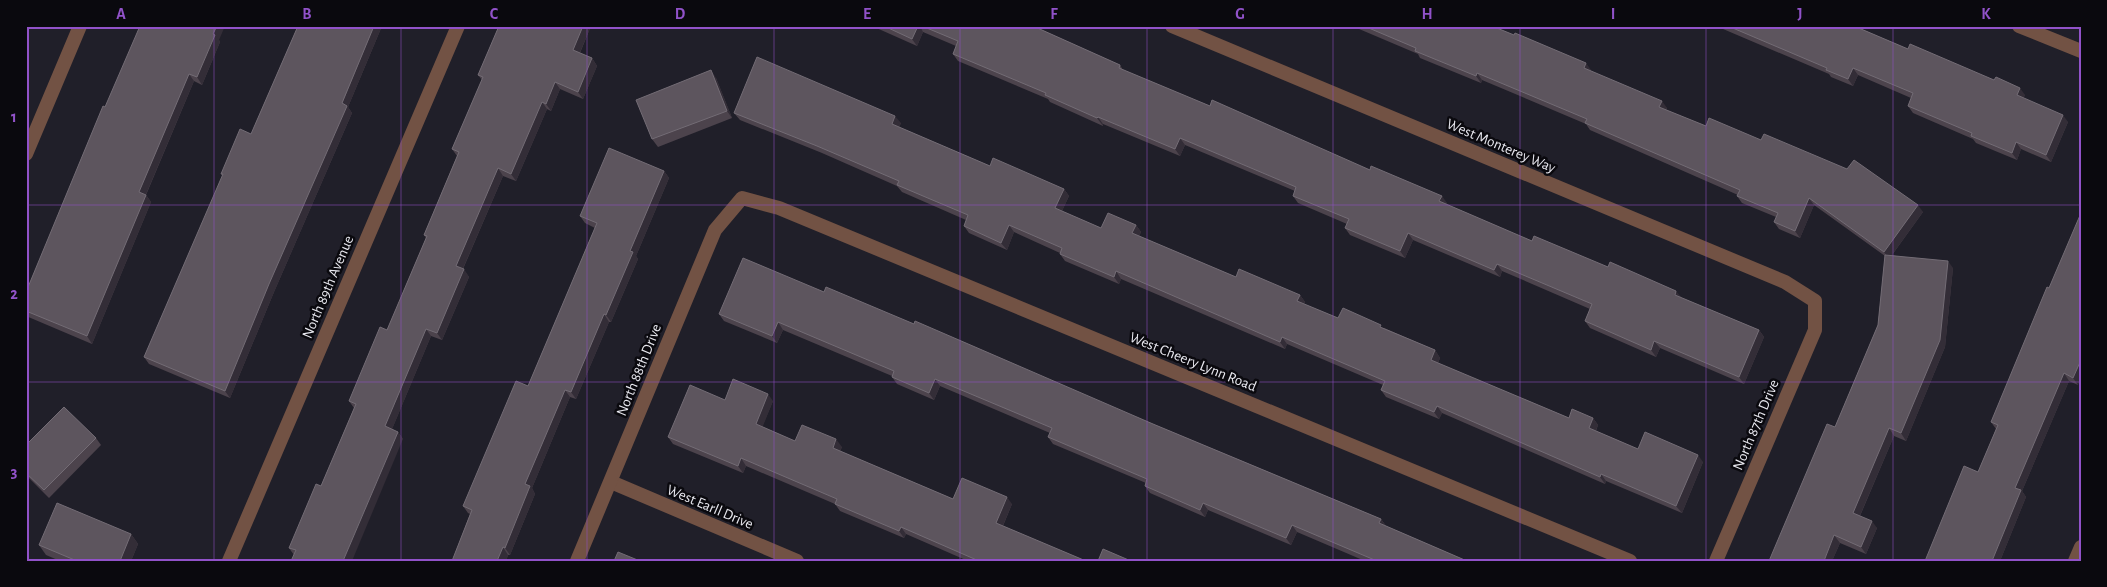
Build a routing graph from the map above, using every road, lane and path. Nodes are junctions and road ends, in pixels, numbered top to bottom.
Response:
1 (80, 26) edge
2 (458, 26) edge
3 (1172, 26) edge
4 (2019, 26) edge
5 (2081, 51) edge
6 (30, 137) edge
7 (26, 154) edge
8 (742, 198) joint
9 (1816, 301) joint
10 (611, 482) junction
11 (2081, 547) edge
12 (229, 561) edge
13 (577, 561) edge
14 (797, 561) edge
15 (1630, 561) edge
16 (1716, 561) edge
17 (2075, 561) edge

1 - 6 street
2 - 12 street, North 89th Avenue
3 - 9 street, West Monterey Way
4 - 5 street
6 - 7 street
8 - 10 street, North 88th Drive
8 - 15 street, West Cheery Lynn Road
9 - 16 street, North 87th Drive
10 - 13 street, North 88th Drive
10 - 14 street, West Earll Drive
11 - 17 street

